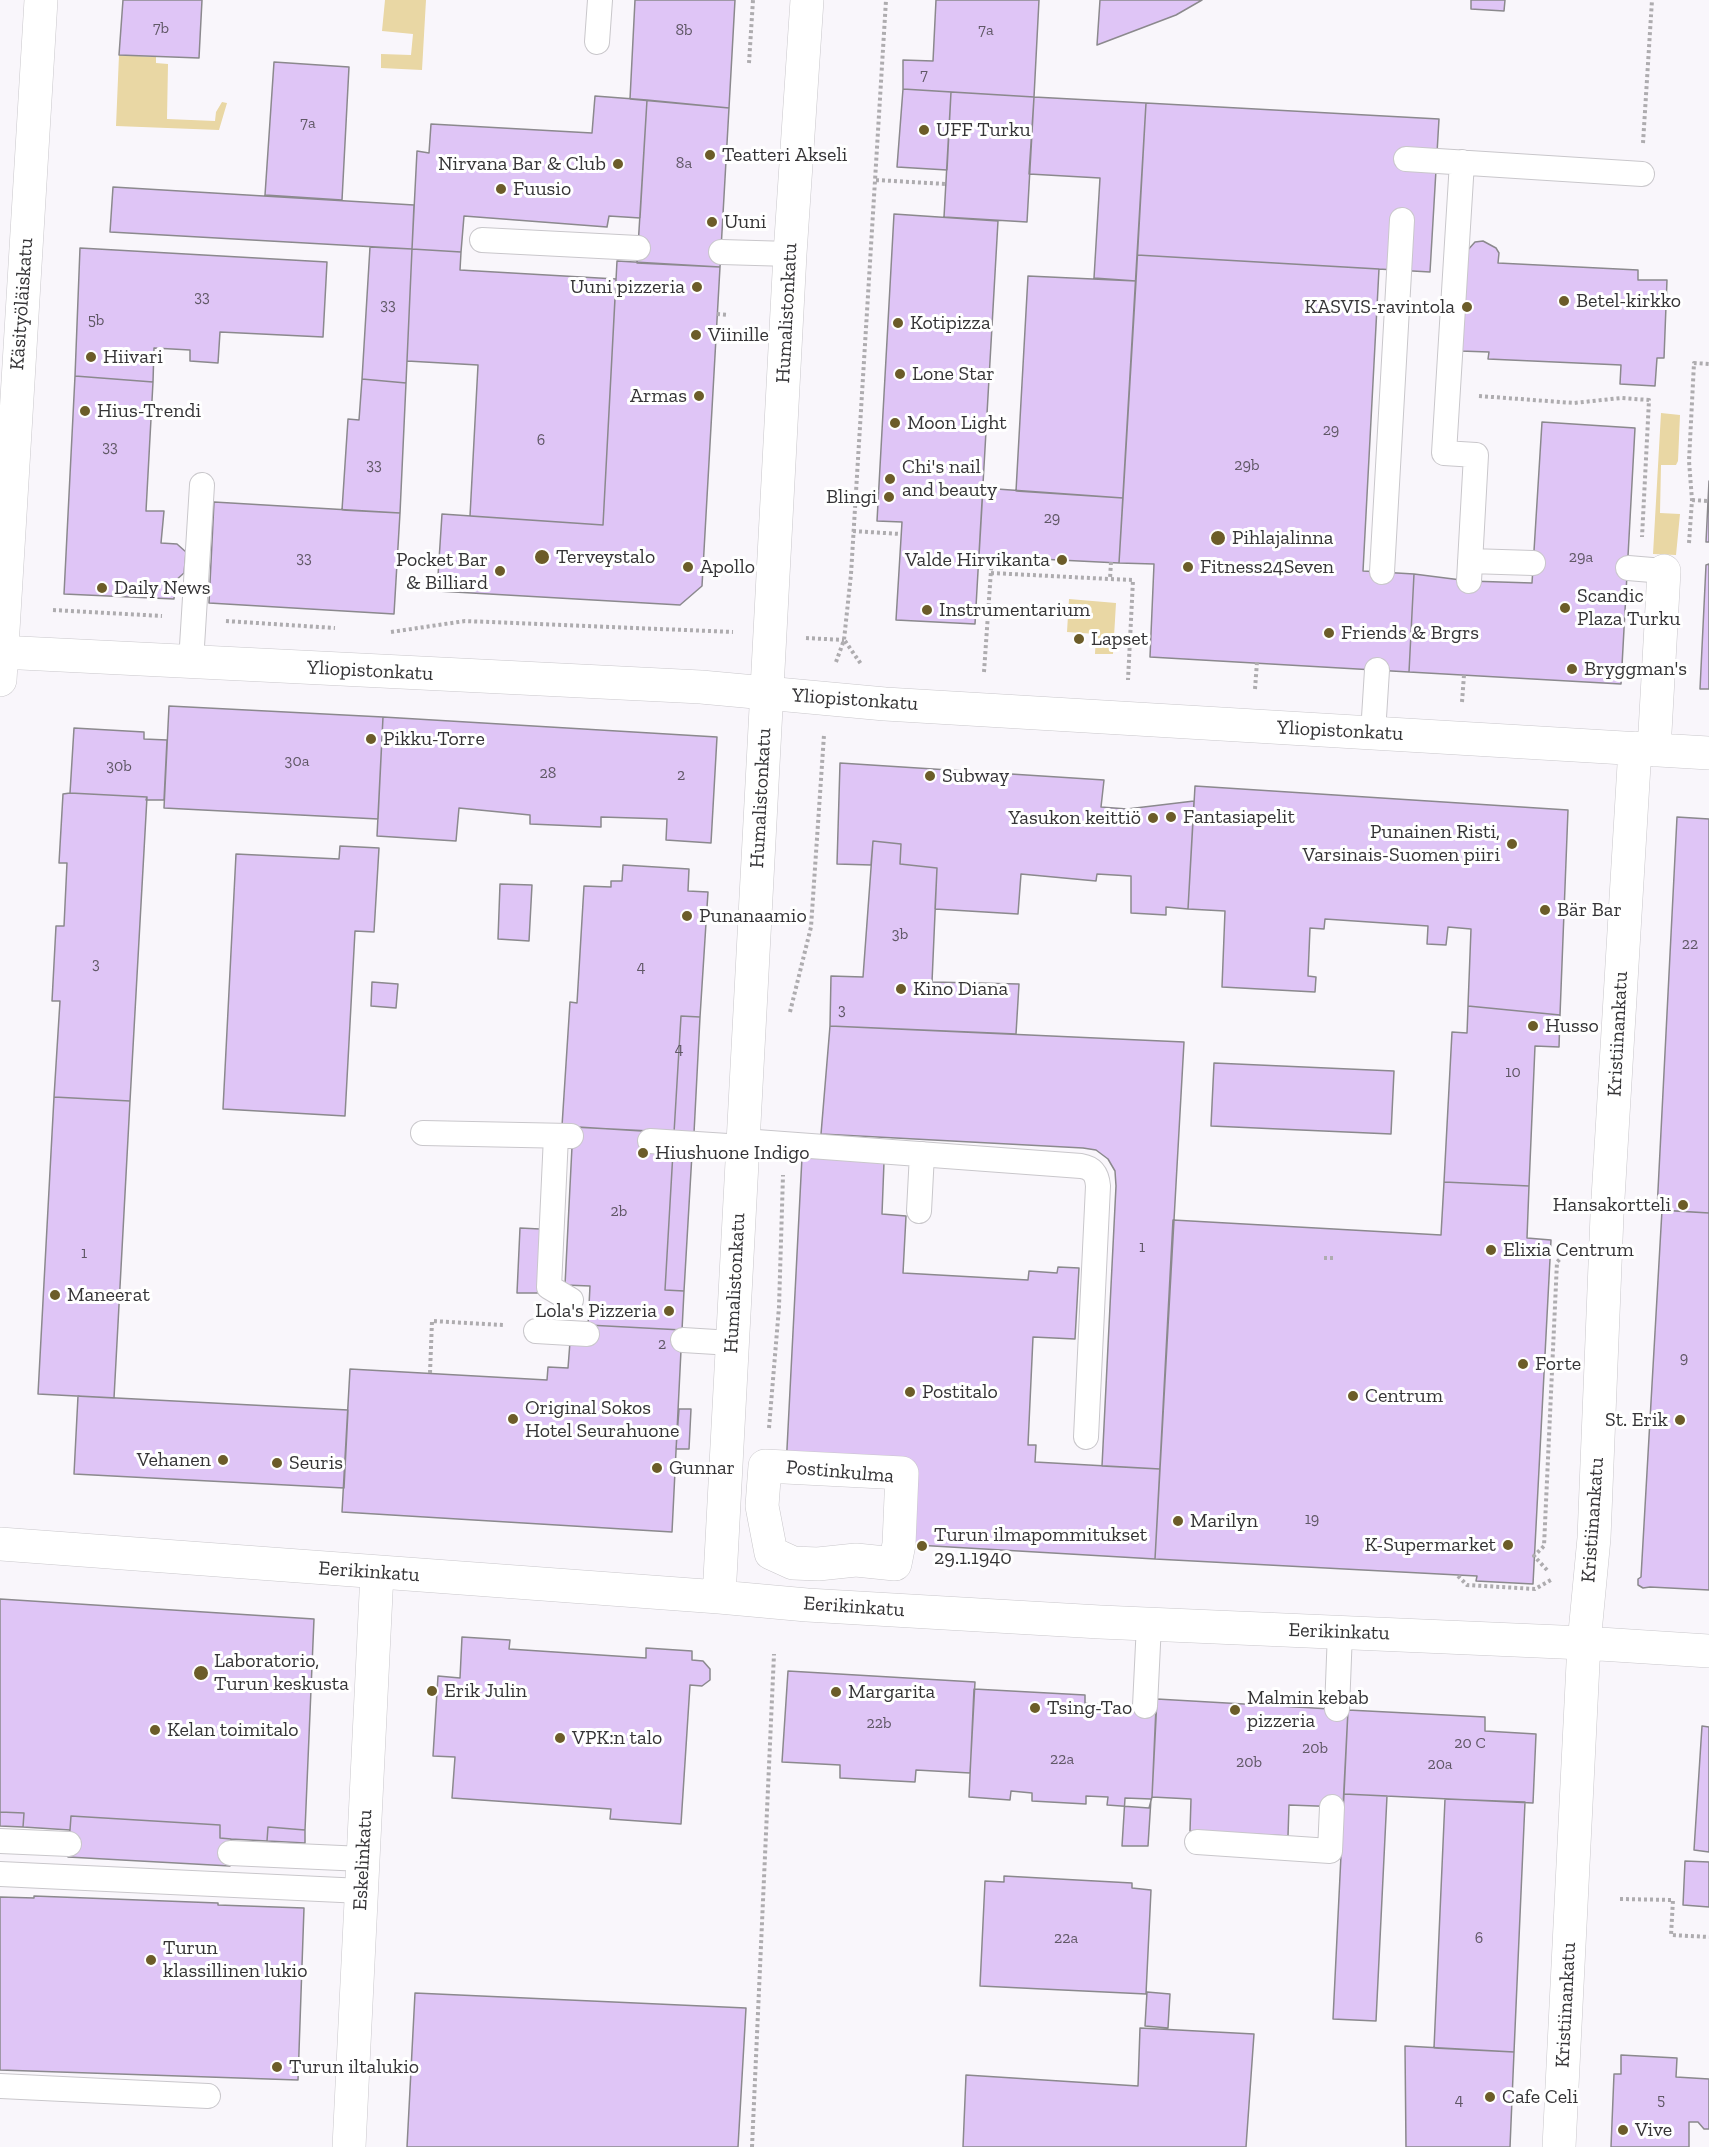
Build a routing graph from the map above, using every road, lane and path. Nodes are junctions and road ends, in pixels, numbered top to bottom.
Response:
1 (41, 0) edge
2 (600, 0) edge
3 (753, 0) edge
4 (807, 0) edge
5 (886, 0) edge
6 (1652, 0) edge
7 (597, 42) dead end
8 (749, 63) dead end
9 (1406, 159) dead end
10 (1462, 162) junction
11 (1642, 174) joint
12 (876, 180) junction
13 (946, 184) dead end
14 (1402, 220) dead end
15 (482, 240) dead end
16 (638, 248) dead end
17 (721, 252) dead end
18 (790, 254) junction
19 (717, 314) dead end
20 (729, 315) dead end
21 (1709, 364) edge
22 (1479, 396) dead end
23 (202, 485) dead end
24 (1692, 500) junction
25 (1708, 501) edge
26 (853, 531) junction
27 (900, 534) dead end
28 (1642, 540) dead end
29 (1688, 549) dead end
30 (992, 556) dead end
31 (1111, 562) dead end
32 (1533, 563) dead end
33 (1628, 568) dead end
34 (1664, 571) joint
35 (1382, 572) dead end
36 (991, 573) junction
37 (1110, 579) junction
38 (53, 610) dead end
39 (194, 618) junction
40 (344, 629) dead end
41 (714, 630) dead end
42 (390, 632) dead end
43 (844, 640) dead end
44 (0, 661) edge
45 (191, 662) junction
46 (1257, 662) dead end
47 (1377, 669) dead end
48 (984, 673) dead end
49 (1127, 691) dead end
50 (766, 693) junction
51 (1255, 698) dead end
52 (1373, 733) junction
53 (1644, 749) junction
54 (1709, 753) edge
55 (423, 1133) dead end
56 (650, 1141) dead end
57 (743, 1144) junction
58 (922, 1154) junction
59 (919, 1210) dead end
60 (1565, 1254) dead end
61 (1324, 1258) dead end
62 (1333, 1258) dead end
63 (571, 1300) dead end
64 (507, 1326) dead end
65 (536, 1331) dead end
66 (587, 1334) dead end
67 (683, 1340) dead end
68 (732, 1343) junction
69 (429, 1373) dead end
70 (1551, 1395) junction
71 (1557, 1395) dead end
72 (1086, 1437) dead end
73 (0, 1544) edge
74 (899, 1544) joint
75 (1544, 1546) junction
76 (1551, 1546) dead end
77 (1547, 1570) dead end
78 (377, 1572) junction
79 (719, 1597) junction
80 (1149, 1624) junction
81 (1340, 1632) junction
82 (1584, 1643) junction
83 (1709, 1651) edge
84 (774, 1654) dead end
85 (1145, 1706) dead end
86 (1337, 1709) dead end
87 (1332, 1807) dead end
88 (0, 1841) edge
89 (1197, 1842) dead end
90 (69, 1844) dead end
91 (230, 1853) dead end
92 (363, 1859) junction
93 (0, 1874) edge
94 (362, 1891) junction
95 (1620, 1899) dead end
96 (1709, 1937) edge
97 (0, 2086) edge
98 (208, 2096) dead end
99 (349, 2147) edge
100 (752, 2147) edge
101 (1558, 2147) edge

1 - 44 street, Käsityöläiskatu
2 - 7 lane
3 - 8 path
4 - 18 street, Humalistonkatu
5 - 12 path
6 - 11 path
9 - 10 lane
10 - 11 lane
10 - 32 lane
12 - 13 path
12 - 26 path
14 - 35 lane
15 - 16 lane
17 - 18 lane
18 - 50 street, Humalistonkatu
19 - 20 path
21 - 24 path
22 - 28 path
23 - 39 lane
24 - 25 path
24 - 29 path
26 - 27 path
26 - 43 path
30 - 36 path
31 - 37 path
33 - 34 lane
34 - 53 street, Kristiinankatu
36 - 37 path
36 - 48 path
37 - 49 path
38 - 39 path
39 - 40 path
39 - 45 lane
41 - 42 path
44 - 45 street, Yliopistonkatu
45 - 50 street, Yliopistonkatu
46 - 51 path
47 - 52 lane
50 - 52 street, Yliopistonkatu
50 - 57 street, Humalistonkatu
52 - 53 street, Yliopistonkatu
53 - 54 street, Yliopistonkatu
53 - 82 street, Kristiinankatu
55 - 63 lane
56 - 57 lane
57 - 58 lane
57 - 68 street, Humalistonkatu
58 - 59 lane
58 - 72 lane
60 - 70 path
61 - 62 path
64 - 69 path
65 - 66 lane
67 - 68 lane
68 - 79 street, Humalistonkatu
70 - 71 path
70 - 75 path
73 - 78 street, Eerikinkatu
74 - 74 street, Postinkulma
75 - 76 path
75 - 77 path
78 - 79 street, Eerikinkatu
78 - 92 street, Eskelinkatu
79 - 80 street, Eerikinkatu
80 - 81 street, Eerikinkatu
80 - 85 lane
81 - 82 street, Eerikinkatu
81 - 86 lane
82 - 83 street, Eerikinkatu
82 - 101 street, Kristiinankatu
84 - 100 path
87 - 89 lane
88 - 90 lane
91 - 92 lane
92 - 94 street, Eskelinkatu
93 - 94 lane
94 - 99 street, Eskelinkatu
95 - 96 path
97 - 98 lane

